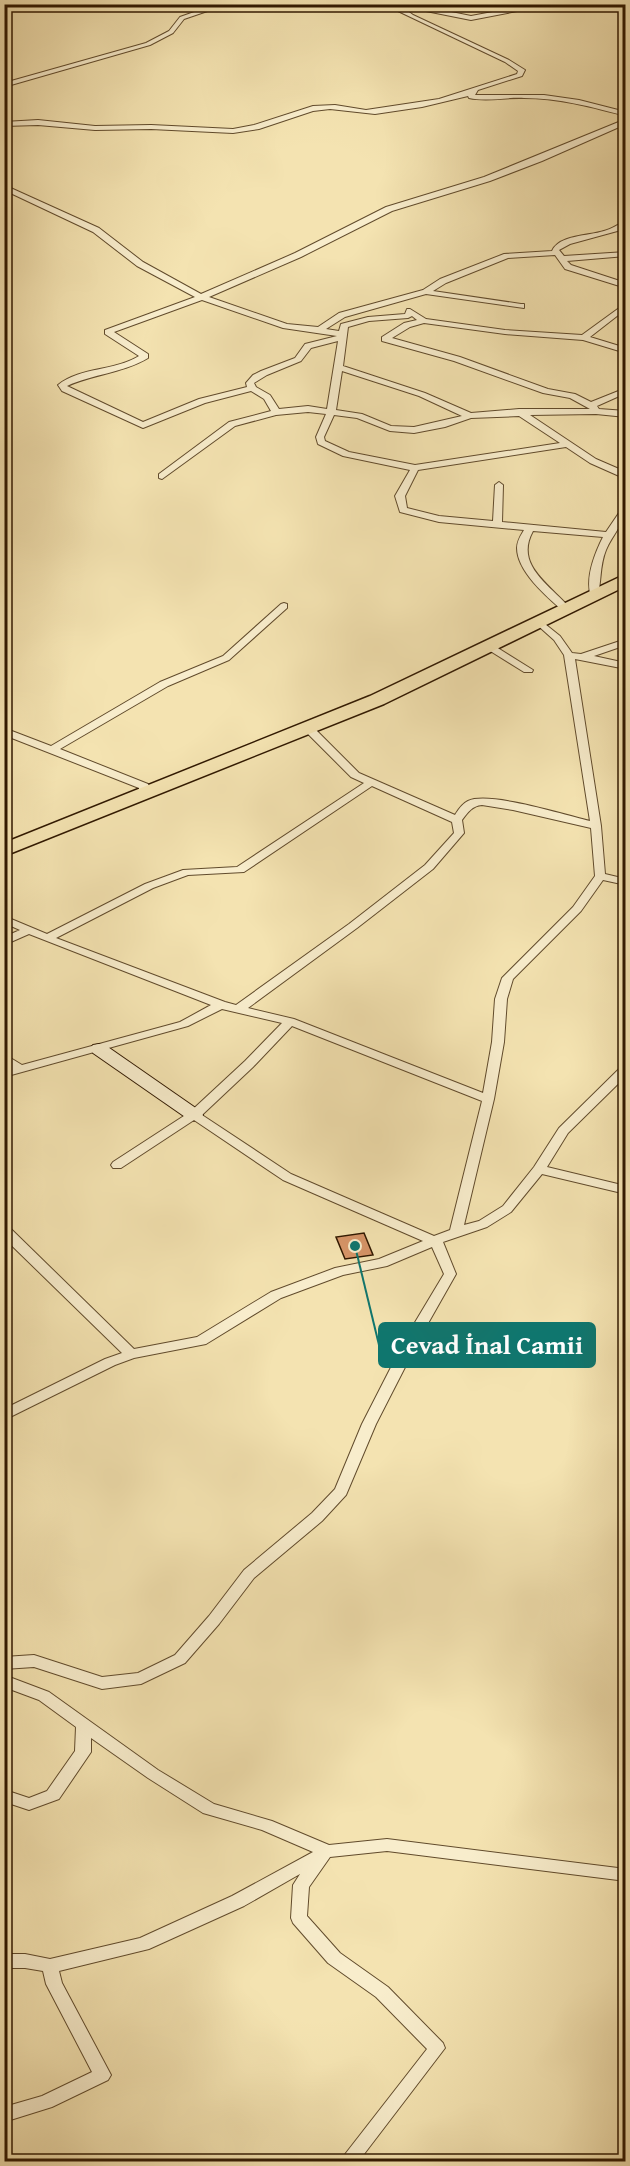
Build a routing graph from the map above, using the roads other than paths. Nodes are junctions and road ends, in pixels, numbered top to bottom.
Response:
1 (225, 4) edge
2 (398, 4) edge
3 (550, 4) edge
4 (4, 85) edge
5 (472, 91) junction
6 (626, 114) edge
7 (626, 121) edge
8 (4, 124) edge
9 (4, 188) edge
10 (626, 223) edge
11 (626, 254) edge
12 (559, 256) junction
13 (626, 286) edge
14 (426, 292) junction
15 (200, 297) junction
16 (626, 305) edge
17 (521, 306) dead end
18 (424, 321) junction
19 (320, 330) junction
20 (342, 335) junction
21 (584, 338) junction
22 (626, 351) edge
23 (339, 367) junction
24 (252, 388) junction
25 (626, 390) edge
26 (593, 408) junction
27 (276, 412) junction
28 (519, 412) junction
29 (331, 413) junction
30 (626, 414) edge
31 (470, 416) junction
32 (569, 444) junction
33 (415, 468) junction
34 (162, 476) dead end
35 (626, 476) edge
36 (499, 485) dead end
37 (626, 509) edge
38 (497, 524) junction
39 (530, 528) junction
40 (609, 535) junction
41 (626, 570) edge
42 (626, 579) edge
43 (593, 590) junction
44 (561, 604) junction
45 (284, 606) dead end
46 (540, 623) junction
47 (626, 642) edge
48 (490, 647) junction
49 (569, 655) junction
50 (582, 657) junction
51 (625, 665) edge
52 (528, 670) dead end
53 (308, 728) junction
54 (4, 731) edge
55 (51, 750) junction
56 (370, 783) junction
57 (143, 790) junction
58 (457, 820) junction
59 (596, 826) junction
60 (4, 838) edge
61 (4, 850) edge
62 (600, 876) junction
63 (626, 882) edge
64 (4, 919) edge
65 (29, 930) junction
66 (47, 938) junction
67 (4, 942) edge
68 (221, 1005) junction
69 (240, 1008) junction
70 (290, 1021) junction
71 (99, 1049) junction
72 (4, 1057) edge
73 (20, 1069) junction
74 (626, 1069) edge
75 (4, 1074) edge
76 (488, 1099) junction
77 (195, 1115) junction
78 (117, 1165) dead end
79 (539, 1169) junction
80 (626, 1190) edge
81 (4, 1230) edge
82 (456, 1232) junction
83 (436, 1242) junction
84 (131, 1354) junction
85 (4, 1415) edge
86 (4, 1663) edge
87 (4, 1681) edge
88 (84, 1726) junction
89 (4, 1798) edge
90 (328, 1851) junction
91 (626, 1875) edge
92 (4, 1961) edge
93 (50, 1966) junction
94 (4, 2115) edge
95 (348, 2162) edge

1 - 4 street
2 - 3 street
2 - 5 street
5 - 6 street
5 - 8 street
7 - 15 street
9 - 15 street
10 - 12 street
11 - 12 street
12 - 13 street
12 - 14 street
14 - 17 street
14 - 19 street
15 - 19 street
15 - 24 street
16 - 21 street
18 - 20 street
18 - 21 street
18 - 26 street
19 - 20 street
20 - 23 street
20 - 24 street
21 - 22 street
23 - 29 street
23 - 31 street
24 - 27 street
25 - 26 street
26 - 28 street
26 - 30 street
27 - 29 street
27 - 34 street
28 - 31 street
28 - 32 street
29 - 31 street
29 - 33 street
32 - 33 street
32 - 35 street
33 - 38 street
36 - 38 street
37 - 40 street
38 - 39 street
39 - 40 street
39 - 44 street
40 - 43 street
41 - 43 highway
42 - 43 highway
43 - 44 highway
44 - 46 highway
44 - 57 highway
45 - 55 street
46 - 48 highway
46 - 49 street
47 - 50 street
48 - 52 street
48 - 53 highway
49 - 50 street
49 - 59 street
50 - 51 street
53 - 56 street
53 - 57 highway
54 - 55 street
55 - 57 street
56 - 58 street
56 - 66 street
57 - 60 highway
57 - 61 highway
58 - 59 street
58 - 69 street
59 - 62 street
62 - 63 street
62 - 76 street
64 - 65 street
65 - 66 street
65 - 67 street
66 - 68 street
68 - 69 street
68 - 71 street
69 - 70 street
70 - 76 street
70 - 77 street
71 - 73 street
71 - 77 street
72 - 73 street
73 - 75 street
74 - 79 street
76 - 82 street
77 - 78 street
77 - 83 street
79 - 80 street
79 - 82 street
81 - 84 street
82 - 83 street
83 - 84 street
83 - 86 street
84 - 85 street
87 - 88 street
88 - 89 street
88 - 90 street
90 - 91 street
90 - 93 street
90 - 95 street
92 - 93 street
93 - 94 street

